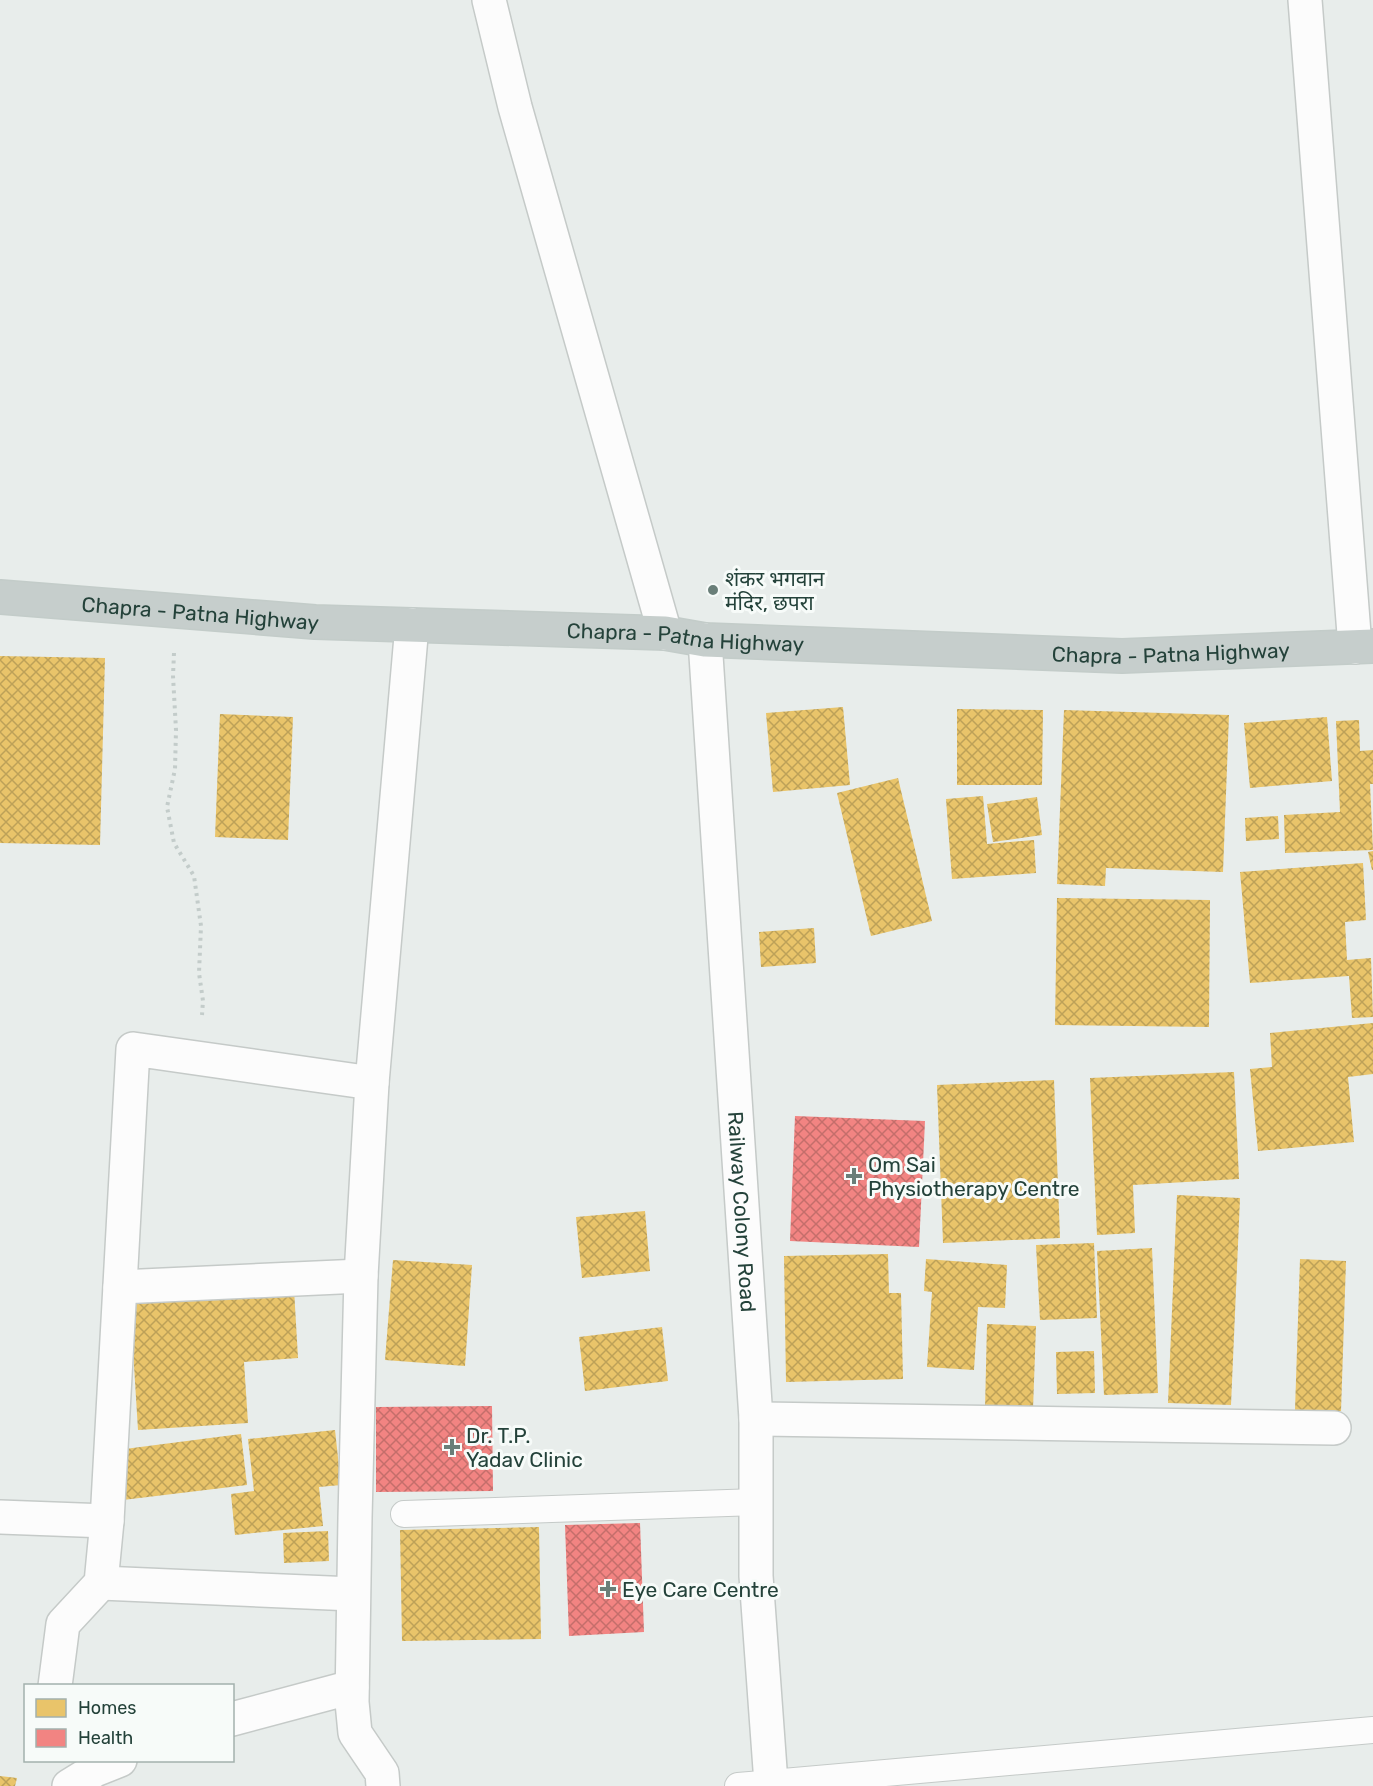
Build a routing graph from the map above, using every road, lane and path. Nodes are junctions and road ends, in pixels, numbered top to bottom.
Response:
1 (489, 0) edge
2 (1305, 0) edge
3 (0, 597) edge
4 (178, 611) junction
5 (412, 625) junction
6 (664, 633) junction
7 (705, 640) junction
8 (1364, 646) edge
9 (197, 1058) junction
10 (372, 1083) junction
11 (361, 1276) junction
12 (120, 1287) junction
13 (756, 1419) junction
14 (1334, 1428) dead end
15 (757, 1502) junction
16 (404, 1514) dead end
17 (0, 1517) edge
18 (107, 1521) junction
19 (101, 1583) junction
20 (353, 1594) junction
21 (55, 1684) edge
22 (351, 1687) junction
23 (234, 1718) edge
24 (1373, 1730) edge
25 (58, 1762) edge
26 (117, 1762) edge
27 (870, 1780) edge
28 (771, 1783) junction
29 (55, 1786) edge
30 (69, 1786) edge
31 (384, 1786) edge
32 (738, 1786) edge

1 - 6 street
2 - 8 street
3 - 4 highway, Chapra - Patna Highway
4 - 5 highway, Chapra - Patna Highway
4 - 9 path
5 - 6 highway, Chapra - Patna Highway
5 - 10 street
6 - 7 highway, Chapra - Patna Highway
7 - 8 highway, Chapra - Patna Highway
7 - 13 street, Railway Colony Road
9 - 10 street
9 - 12 street
10 - 11 street
11 - 12 street
11 - 20 street
12 - 18 street
13 - 14 street
13 - 15 street, Railway Colony Road
15 - 16 lane
15 - 28 street, Railway Colony Road
17 - 18 street
18 - 19 street
19 - 20 street
19 - 21 street
20 - 22 street
22 - 23 street
22 - 31 street
24 - 27 lane
25 - 29 street
26 - 30 street
27 - 28 lane
28 - 32 lane

